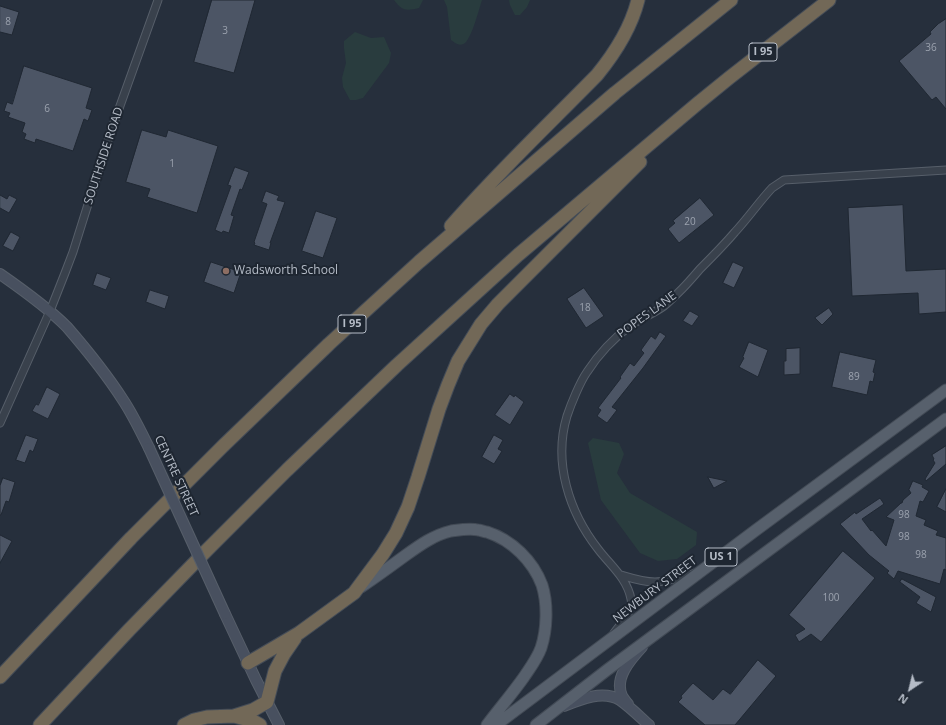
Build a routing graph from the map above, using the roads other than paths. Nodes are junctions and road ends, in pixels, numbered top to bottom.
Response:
1 (158, 0) edge
2 (638, 0) edge
3 (731, 0) edge
4 (829, 0) edge
5 (697, 104) junction
6 (946, 170) edge
7 (419, 262) junction
8 (0, 274) edge
9 (50, 311) junction
10 (946, 390) edge
11 (946, 420) edge
12 (0, 423) edge
13 (701, 572) junction
14 (621, 575) junction
15 (354, 592) junction
16 (299, 634) junction
17 (652, 638) junction
18 (608, 641) junction
19 (248, 664) junction
20 (0, 677) edge
21 (267, 702) junction
22 (557, 709) junction
23 (631, 709) junction
24 (234, 716) junction
25 (40, 725) edge
26 (184, 725) edge
27 (260, 725) edge
28 (279, 725) edge
29 (487, 725) edge
30 (496, 725) edge
31 (536, 725) edge
32 (649, 725) edge

1 - 9 street, SOUTHSIDE ROAD
2 - 7 highway
3 - 7 highway, I 95
4 - 5 highway, I 95
5 - 15 highway
5 - 25 highway, I 95
6 - 14 street, POPES LANE
7 - 20 highway, I 95
8 - 9 main road, CENTRE STREET
9 - 12 street, SOUTHSIDE ROAD
9 - 19 main road, CENTRE STREET, bridge
10 - 13 main road, NEWBURY STREET / US 1
11 - 17 main road, US 1
13 - 14 street
13 - 18 main road, NEWBURY STREET / US 1
14 - 18 street, POPES LANE
15 - 16 highway
15 - 29 main road
16 - 19 highway
16 - 21 highway
17 - 22 main road, US 1
17 - 23 main road
18 - 30 main road, NEWBURY STREET / US 1
19 - 21 main road, CENTRE STREET
21 - 24 highway
21 - 28 main road, CENTRE STREET
22 - 23 main road
22 - 31 main road, US 1
23 - 32 main road
24 - 26 highway
24 - 27 highway

